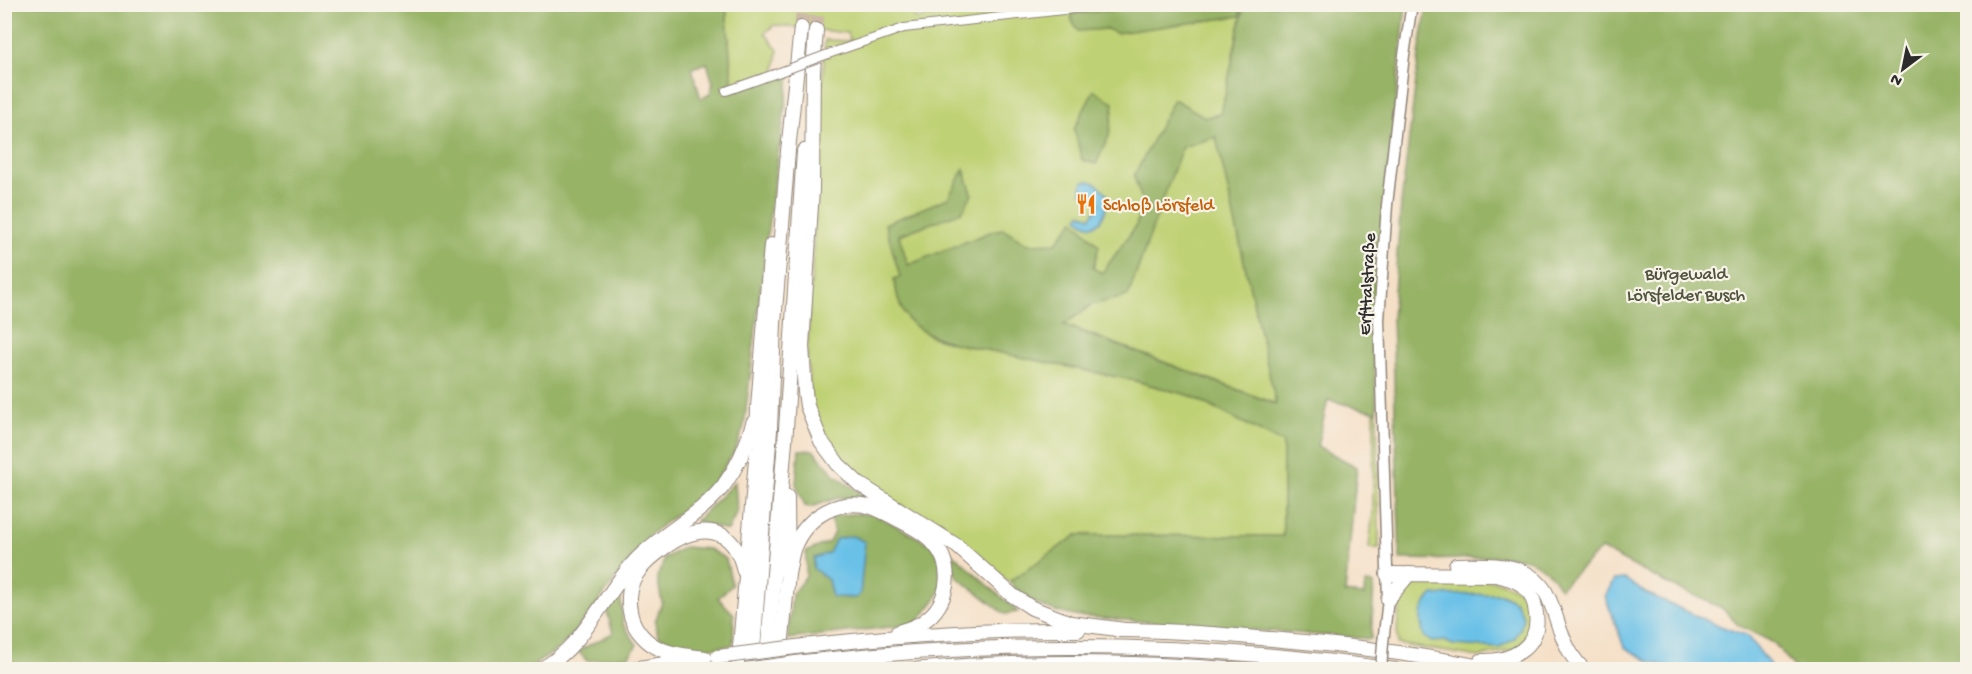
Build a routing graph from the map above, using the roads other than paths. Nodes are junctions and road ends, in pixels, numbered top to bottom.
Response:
1 (1116, 4) edge
2 (1412, 4) edge
3 (801, 28) tunnel mouth
4 (816, 30) tunnel mouth
5 (813, 64) junction
6 (726, 91) dead end
7 (788, 151) junction
8 (758, 406) junction
9 (786, 429) junction
10 (1387, 570) junction
11 (788, 574) junction
12 (1409, 574) junction
13 (747, 585) junction
14 (1388, 598) junction
15 (1125, 630) junction
16 (885, 637) junction
17 (997, 648) junction
18 (711, 657) junction
19 (1458, 662) junction
20 (540, 669) edge
21 (627, 669) edge
22 (738, 669) edge
23 (745, 669) edge
24 (751, 669) edge
25 (766, 669) edge
26 (779, 669) edge
27 (912, 669) edge
28 (1241, 669) edge
29 (1381, 669) edge
30 (1395, 669) edge
31 (1495, 669) edge
32 (1584, 669) edge

1 - 6 street, bridge
2 - 10 main road, Erfttalstraße
3 - 7 highway
4 - 5 highway
5 - 9 highway
5 - 15 highway
7 - 8 highway
7 - 24 highway
8 - 13 highway
8 - 20 highway
9 - 11 highway
9 - 25 highway
10 - 12 highway
10 - 14 main road, Erfttalstraße
10 - 32 highway
11 - 16 highway
11 - 26 highway
12 - 14 highway
12 - 19 highway
13 - 18 highway
13 - 22 highway
14 - 29 main road, Erfttalstraße, bridge
15 - 16 highway
15 - 17 highway
15 - 19 highway
16 - 18 highway, bridge
17 - 23 highway, bridge
17 - 30 highway
18 - 21 highway
19 - 31 highway
27 - 28 highway

